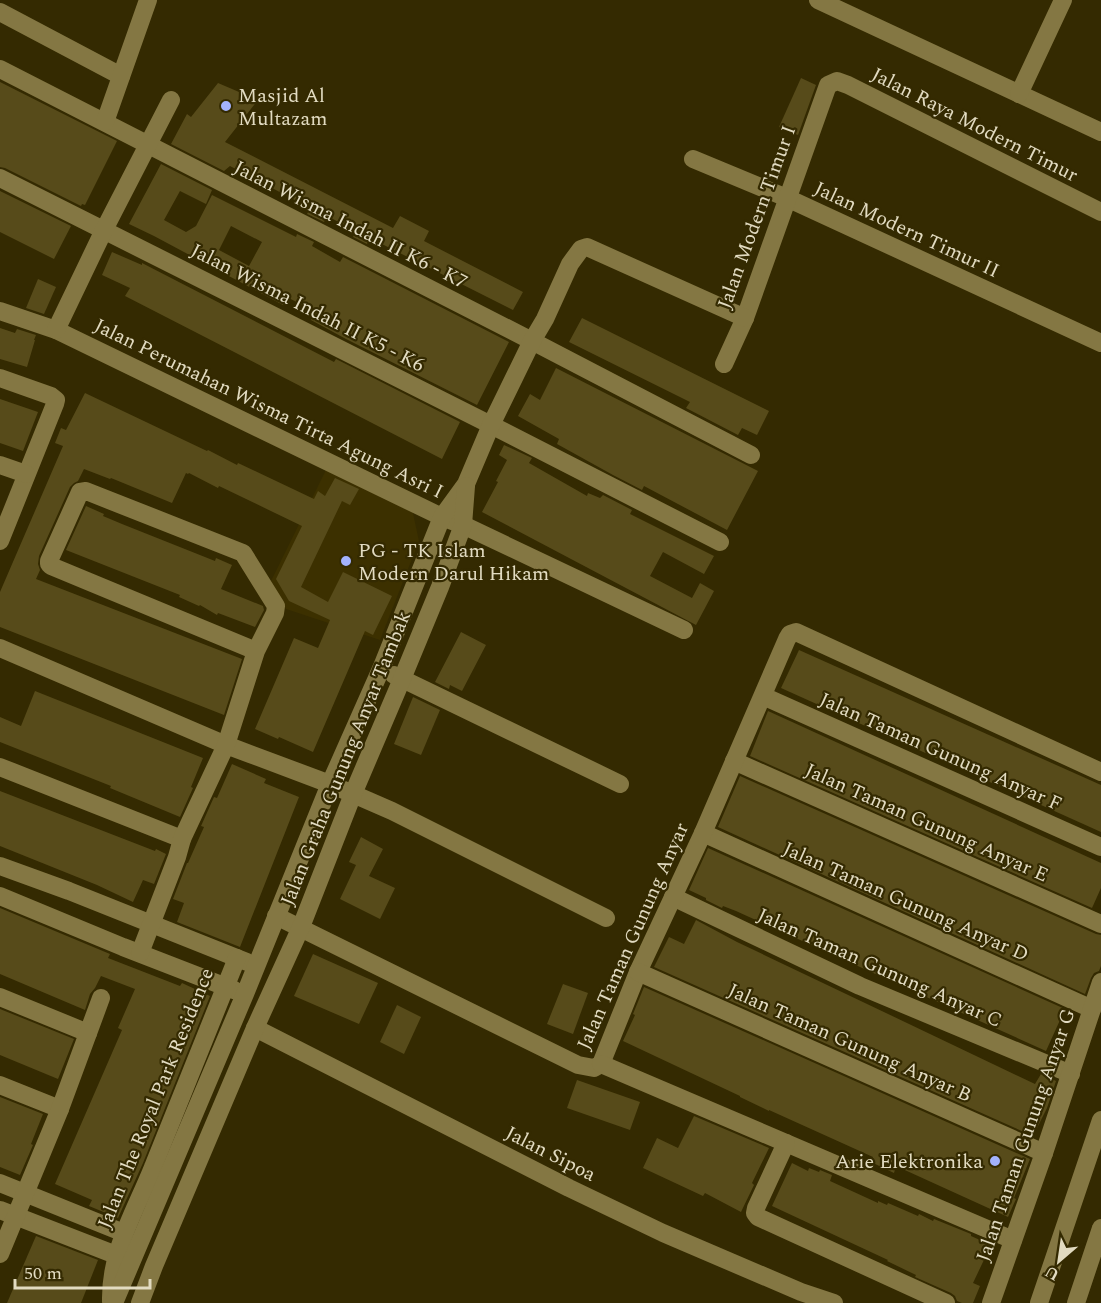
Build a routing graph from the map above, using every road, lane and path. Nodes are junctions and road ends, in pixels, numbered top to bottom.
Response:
1 (818, 0) edge
2 (1063, 0) edge
3 (143, 2) edge
4 (0, 12) edge
5 (0, 69) edge
6 (121, 76) junction
7 (828, 85) joint
8 (1019, 94) junction
9 (171, 100) dead end
10 (105, 122) junction
11 (1101, 132) edge
12 (149, 146) junction
13 (693, 159) dead end
14 (0, 178) edge
15 (787, 198) junction
16 (1101, 212) edge
17 (104, 230) junction
18 (0, 311) edge
19 (745, 318) junction
20 (56, 330) junction
21 (532, 341) junction
22 (1101, 343) edge
23 (724, 364) dead end
24 (0, 378) edge
25 (491, 425) junction
26 (751, 455) dead end
27 (0, 465) edge
28 (26, 474) junction
29 (466, 484) junction
30 (442, 517) junction
31 (463, 525) junction
32 (0, 541) edge
33 (720, 542) dead end
34 (684, 630) dead end
35 (0, 648) edge
36 (255, 651) junction
37 (381, 669) junction
38 (402, 679) junction
39 (763, 696) junction
40 (226, 745) junction
41 (735, 761) junction
42 (0, 767) edge
43 (1101, 772) edge
44 (330, 784) junction
45 (620, 784) dead end
46 (353, 794) junction
47 (703, 833) junction
48 (182, 839) junction
49 (1101, 848) edge
50 (0, 866) edge
51 (68, 893) junction
52 (0, 896) edge
53 (673, 897) junction
54 (276, 916) junction
55 (57, 917) junction
56 (606, 918) dead end
57 (1101, 924) edge
58 (150, 926) junction
59 (301, 927) junction
60 (141, 950) junction
61 (237, 958) junction
62 (256, 964) junction
63 (638, 972) junction
64 (279, 976) junction
65 (1101, 982) edge
66 (225, 987) junction
67 (245, 994) junction
68 (0, 997) edge
69 (101, 998) dead end
70 (267, 1003) junction
71 (1092, 1009) junction
72 (255, 1028) junction
73 (88, 1033) junction
74 (601, 1064) junction
75 (1071, 1074) junction
76 (0, 1085) edge
77 (60, 1109) junction
78 (1101, 1120) edge
79 (786, 1143) junction
80 (1044, 1153) junction
81 (0, 1183) edge
82 (25, 1193) junction
83 (8, 1213) edge
84 (1101, 1228) edge
85 (124, 1233) junction
86 (1013, 1240) junction
87 (0, 1254) edge
88 (116, 1255) junction
89 (112, 1303) edge
90 (140, 1303) edge
91 (834, 1303) edge
92 (946, 1303) edge
93 (991, 1303) edge
94 (1039, 1303) edge
95 (1076, 1303) edge

1 - 8 street
2 - 8 street
3 - 6 street
4 - 6 street
5 - 10 street, Jalan Wisma Indah II K6 - K7
6 - 10 street
7 - 15 street, Jalan Modern Timur I
7 - 16 street, Jalan Raya Modern Timur
8 - 11 street
9 - 12 street
10 - 12 street, Jalan Wisma Indah II K6 - K7
12 - 17 street
12 - 21 street, Jalan Wisma Indah II K6 - K7
13 - 15 street, Jalan Modern Timur II
14 - 17 street, Jalan Wisma Indah II K5 - K6
15 - 19 street, Jalan Modern Timur I
15 - 22 street, Jalan Modern Timur II
17 - 20 street
17 - 25 street, Jalan Wisma Indah II K5 - K6
18 - 20 street, Jalan Perumahan Wisma Tirta Agung Asri I
19 - 21 street
19 - 23 street, Jalan Modern Timur I
20 - 30 street, Jalan Perumahan Wisma Tirta Agung Asri I
21 - 25 street
21 - 26 street, Jalan Wisma Indah II K6 - K7
24 - 28 street
25 - 29 street
25 - 33 street, Jalan Wisma Indah II K5 - K6
27 - 28 street
28 - 32 street
29 - 30 street, Jalan Graha Gunung Anyar Tambak
29 - 31 street, Jalan Graha Gunung Anyar Tambak
30 - 31 street, Jalan Perumahan Wisma Tirta Agung Asri I
30 - 37 street, Jalan Graha Gunung Anyar Tambak
31 - 34 street, Jalan Perumahan Wisma Tirta Agung Asri I
31 - 38 street, Jalan Graha Gunung Anyar Tambak
35 - 40 street
36 - 36 street
36 - 40 street
37 - 38 street
37 - 44 street, Jalan Graha Gunung Anyar Tambak
38 - 45 street
38 - 46 street, Jalan Graha Gunung Anyar Tambak
39 - 41 street, Jalan Taman Gunung Anyar
39 - 43 street, Jalan Taman Gunung Anyar
39 - 49 street, Jalan Taman Gunung Anyar F
40 - 44 street
40 - 48 street
41 - 47 street, Jalan Taman Gunung Anyar
41 - 57 street, Jalan Taman Gunung Anyar E
42 - 48 street
44 - 46 street
44 - 54 street, Jalan Graha Gunung Anyar Tambak
46 - 56 street
46 - 59 street, Jalan Graha Gunung Anyar Tambak
47 - 53 street, Jalan Taman Gunung Anyar
47 - 71 street, Jalan Taman Gunung Anyar D
48 - 58 street
50 - 51 street
51 - 55 street
51 - 58 street
52 - 55 street
53 - 63 street, Jalan Taman Gunung Anyar
53 - 75 street, Jalan Taman Gunung Anyar C
54 - 59 street, Jalan Taman Gunung Anyar
54 - 62 street, Jalan Graha Gunung Anyar Tambak
55 - 60 street
58 - 60 street
58 - 61 street
59 - 64 street, Jalan Graha Gunung Anyar Tambak
59 - 74 street, Jalan Taman Gunung Anyar
60 - 66 street
61 - 62 street
61 - 66 street, Jalan The Royal Park Residence
62 - 64 street
62 - 67 street, Jalan Graha Gunung Anyar Tambak
63 - 74 street, Jalan Taman Gunung Anyar
63 - 80 street, Jalan Taman Gunung Anyar B
64 - 70 street, Jalan Graha Gunung Anyar Tambak
65 - 71 street, Jalan Taman Gunung Anyar G
66 - 67 street
66 - 85 street, Jalan The Royal Park Residence
67 - 70 street
67 - 89 street, Jalan Graha Gunung Anyar Tambak
68 - 73 street
69 - 73 street
70 - 72 street, Jalan Graha Gunung Anyar Tambak
71 - 75 street, Jalan Taman Gunung Anyar G
72 - 90 street, Jalan Graha Gunung Anyar Tambak
72 - 91 street, Jalan Sipoa
73 - 77 street
74 - 79 street
75 - 80 street, Jalan Taman Gunung Anyar G
76 - 77 street
77 - 82 street
78 - 94 street
79 - 86 street
79 - 92 street
80 - 86 street, Jalan Taman Gunung Anyar G
81 - 82 street
82 - 83 street
82 - 85 street
83 - 87 street
83 - 88 street, Jalan The Royal Park Residence
84 - 95 street
85 - 88 street, Jalan The Royal Park Residence
86 - 93 street, Jalan Taman Gunung Anyar G
88 - 89 street, Jalan The Royal Park Residence

